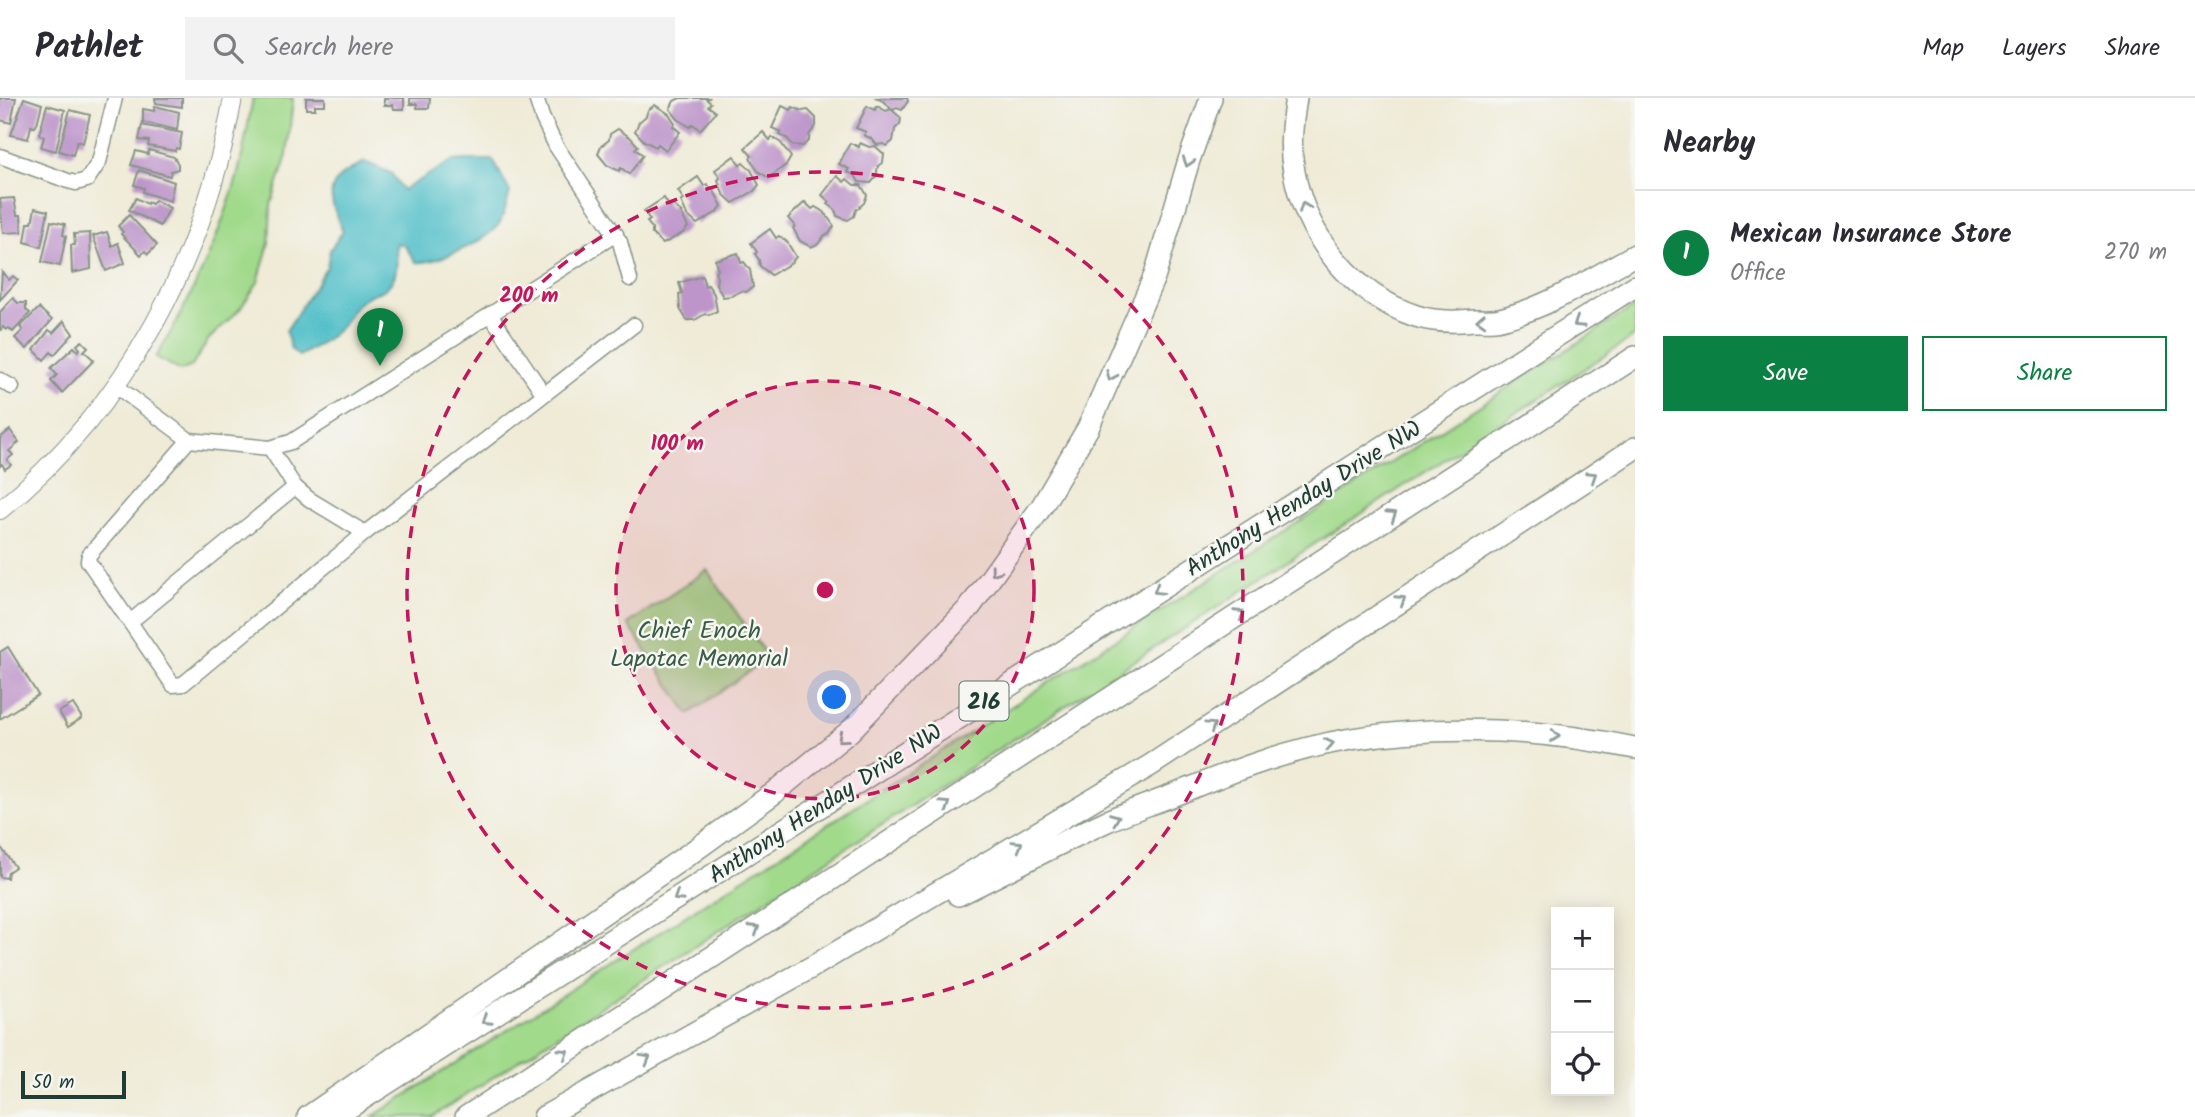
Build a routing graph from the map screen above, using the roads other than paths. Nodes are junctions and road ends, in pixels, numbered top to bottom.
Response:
1 (114, 98) edge
2 (233, 98) edge
3 (536, 98) edge
4 (1296, 98) edge
5 (1211, 100) edge
6 (0, 156) edge
7 (616, 234) junction
8 (1635, 255) edge
9 (630, 279) dead end
10 (1635, 286) edge
11 (490, 314) junction
12 (634, 325) dead end
13 (1635, 357) edge
14 (116, 386) junction
15 (543, 393) junction
16 (189, 440) junction
17 (270, 448) junction
18 (1635, 448) edge
19 (295, 487) junction
20 (0, 510) edge
21 (365, 533) junction
22 (130, 622) junction
23 (1635, 748) edge
24 (812, 967) junction
25 (308, 1117) edge
26 (334, 1117) edge
27 (466, 1117) edge
28 (544, 1117) edge

1 - 6 street
2 - 14 main road
3 - 7 street
8 -> 4 highway
5 -> 25 highway
7 - 9 street
7 - 11 street
10 -> 26 highway, Anthony Henday Drive NW / 216
11 - 15 street
11 - 17 street
12 - 15 street
27 -> 13 highway
14 - 16 street
14 - 20 main road
15 - 21 street
16 - 17 street
16 - 22 street
17 - 19 street
24 -> 18 highway
19 - 21 street
19 - 22 street
21 - 22 street
24 -> 23 highway
28 -> 24 highway

